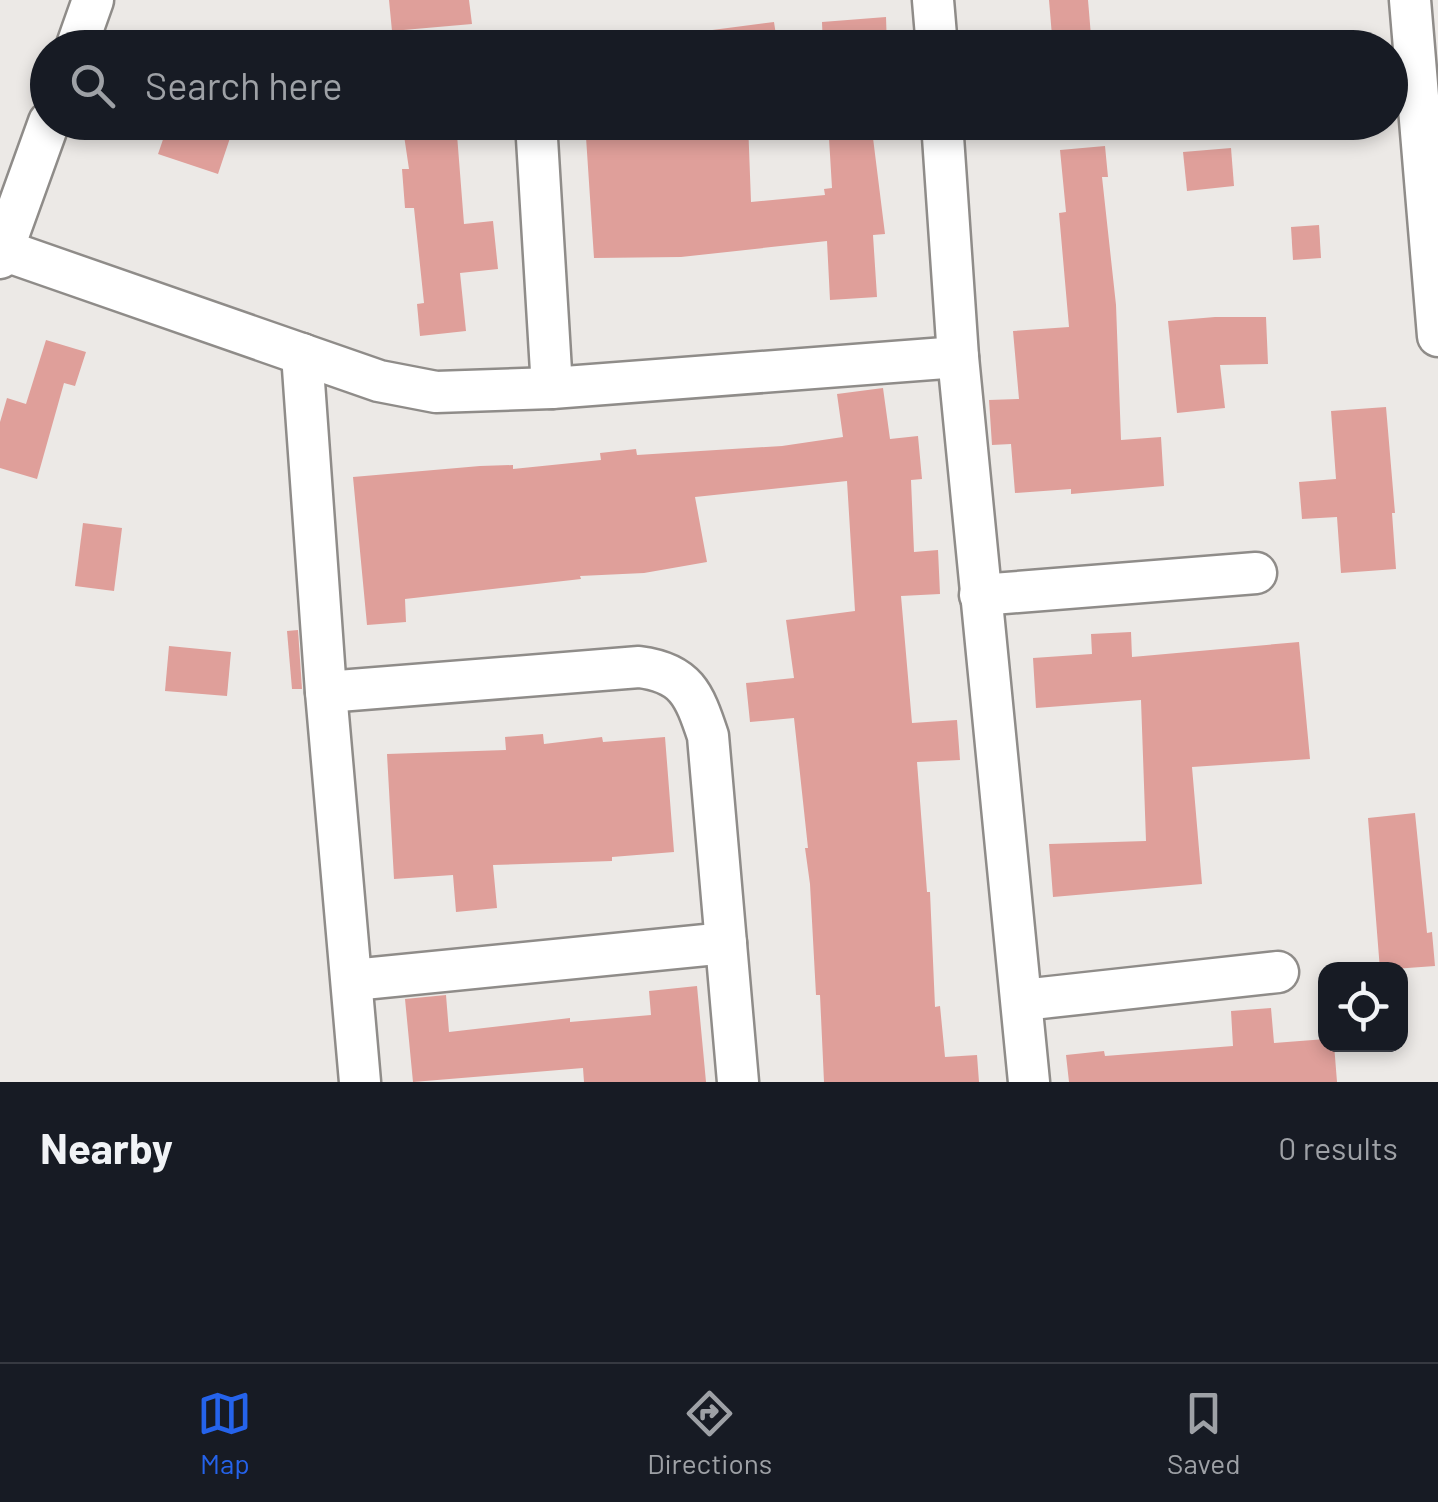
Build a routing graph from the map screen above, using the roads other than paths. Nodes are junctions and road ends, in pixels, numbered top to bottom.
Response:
1 (93, 0) edge
2 (934, 0) edge
3 (1410, 0) edge
4 (82, 30) edge
5 (936, 30) edge
6 (42, 140) edge
7 (537, 140) edge
8 (943, 140) edge
9 (1, 252) edge
10 (1438, 336) edge
11 (302, 354) junction
12 (958, 357) junction
13 (552, 388) junction
14 (1256, 573) dead end
15 (980, 594) junction
16 (326, 692) junction
17 (726, 943) junction
18 (1278, 972) dead end
19 (352, 980) junction
20 (1023, 1000) junction
21 (360, 1082) edge
22 (738, 1082) edge
23 (1028, 1082) edge

1 - 4 street
2 - 5 street
3 - 10 street
6 - 9 street
7 - 13 street
8 - 12 street
9 - 11 street
11 - 13 street
11 - 16 street
12 - 13 street
12 - 15 street
14 - 15 street
15 - 20 street
16 - 17 street
16 - 19 street
17 - 19 street
17 - 22 street
18 - 20 street
19 - 21 street
20 - 23 street

